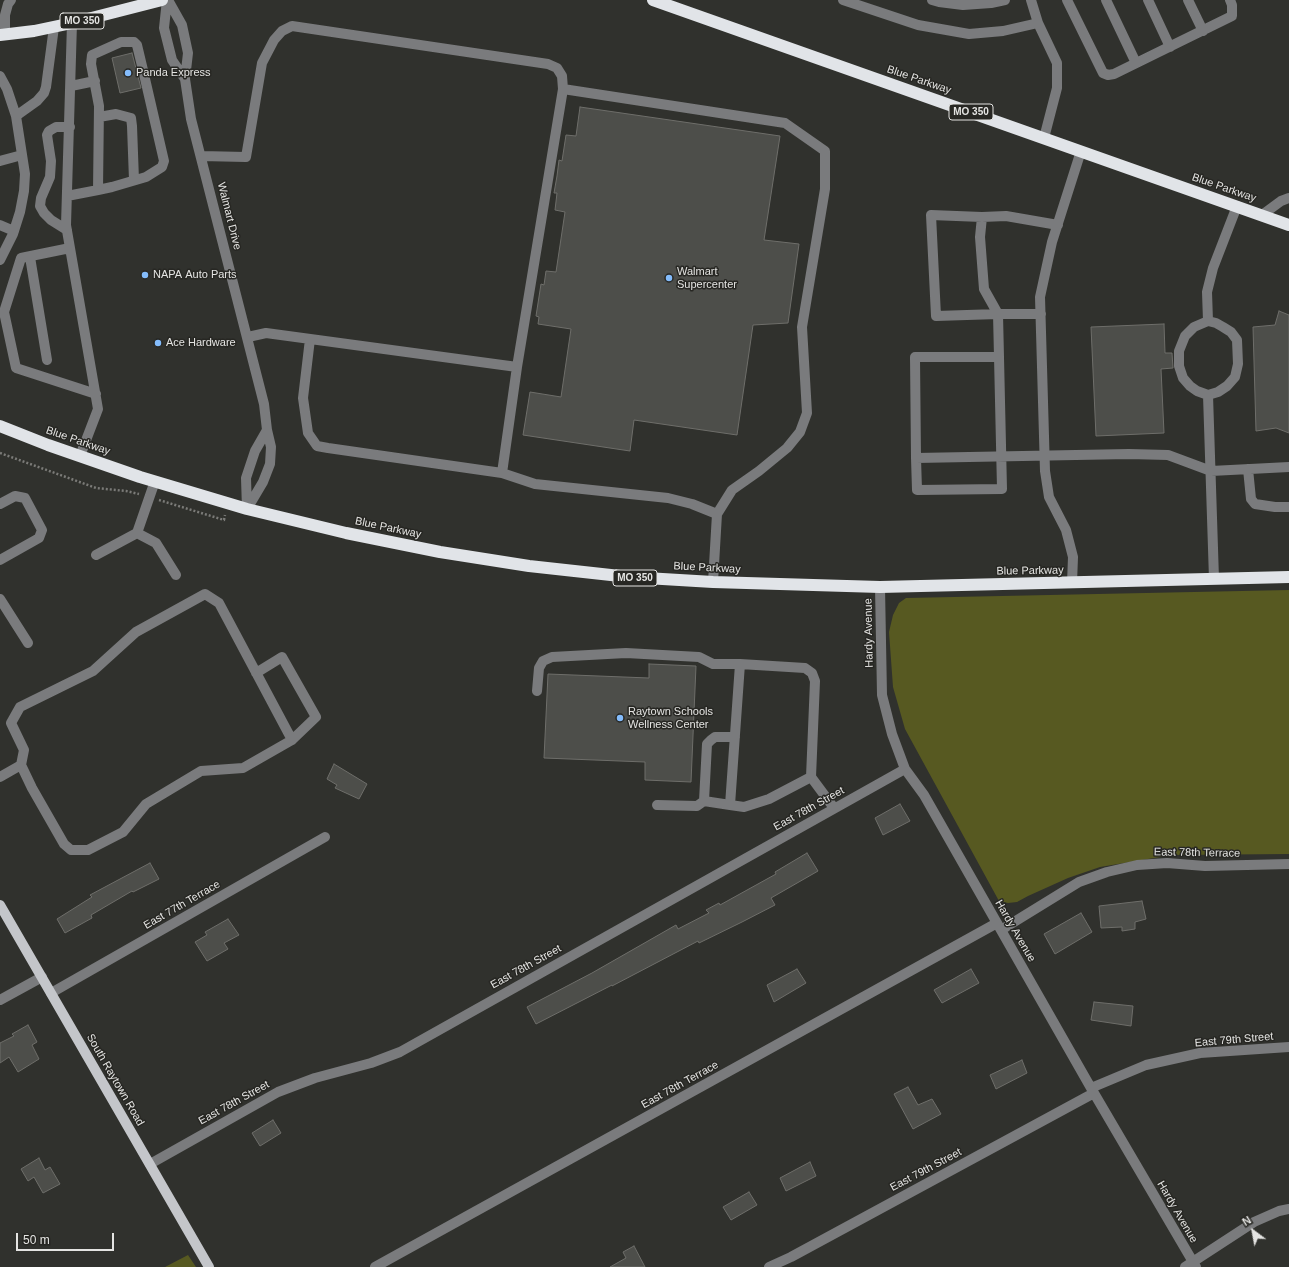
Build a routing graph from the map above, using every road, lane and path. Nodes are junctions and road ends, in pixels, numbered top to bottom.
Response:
1 (11, 0) edge
2 (162, 0) edge
3 (168, 0) edge
4 (653, 0) edge
5 (843, 0) edge
6 (932, 0) edge
7 (1005, 0) edge
8 (1031, 0) edge
9 (1067, 0) edge
10 (1106, 0) edge
11 (1148, 0) edge
12 (1188, 0) edge
13 (1230, 0) edge
14 (1038, 22) junction
15 (72, 23) junction
16 (54, 27) junction
17 (1203, 31) junction
18 (2, 35) edge
19 (1170, 46) junction
20 (1136, 63) junction
21 (0, 76) edge
22 (185, 79) junction
23 (95, 81) junction
24 (71, 86) junction
25 (563, 90) junction
26 (16, 116) junction
27 (99, 117) junction
28 (70, 127) junction
29 (1044, 138) junction
30 (1081, 151) junction
31 (22, 155) junction
32 (201, 156) junction
33 (0, 161) edge
34 (134, 180) junction
35 (98, 190) junction
36 (67, 196) junction
37 (1289, 198) edge
38 (1237, 206) junction
39 (1262, 215) junction
40 (982, 217) junction
41 (0, 225) edge
42 (1058, 225) junction
43 (1289, 225) edge
44 (67, 230) junction
45 (14, 231) junction
46 (70, 248) junction
47 (30, 257) junction
48 (0, 260) edge
49 (2, 312) edge
50 (998, 314) junction
51 (1041, 314) junction
52 (1208, 321) junction
53 (248, 337) junction
54 (310, 339) junction
55 (999, 357) junction
56 (47, 360) dead end
57 (517, 367) junction
58 (96, 394) junction
59 (1208, 395) junction
60 (0, 426) edge
61 (267, 430) junction
62 (0, 453) edge
63 (80, 456) junction
64 (1045, 456) junction
65 (1001, 457) junction
66 (916, 458) junction
67 (1289, 467) edge
68 (1248, 469) junction
69 (1211, 471) junction
70 (502, 473) junction
71 (155, 481) junction
72 (145, 496) dead end
73 (164, 502) dead end
74 (0, 504) edge
75 (1289, 507) edge
76 (247, 509) junction
77 (225, 514) dead end
78 (717, 514) junction
79 (137, 533) junction
80 (96, 554) dead end
81 (0, 560) edge
82 (176, 575) dead end
83 (1289, 577) edge
84 (1214, 579) junction
85 (713, 582) junction
86 (1072, 583) junction
87 (880, 587) junction
88 (0, 599) edge
89 (28, 643) dead end
90 (740, 664) junction
91 (256, 673) junction
92 (537, 691) dead end
93 (735, 737) junction
94 (292, 740) junction
95 (21, 765) junction
96 (905, 769) junction
97 (0, 777) edge
98 (811, 777) junction
99 (704, 801) junction
100 (657, 805) dead end
101 (730, 805) junction
102 (834, 808) junction
103 (325, 838) dead end
104 (1289, 864) edge
105 (0, 905) edge
106 (999, 926) junction
107 (42, 977) junction
108 (51, 993) junction
109 (0, 1000) edge
110 (1289, 1047) edge
111 (1092, 1091) junction
112 (150, 1164) junction
113 (1289, 1209) edge
114 (1191, 1265) edge
115 (209, 1267) edge
116 (375, 1267) edge
117 (769, 1267) edge

1 - 18 street
2 - 15 highway, MO 350
3 - 22 street, Walmart Drive
3 - 22 street, Walmart Drive
4 - 29 highway, Blue Parkway / MO 350
5 - 14 street
6 - 7 street
8 - 14 street
9 - 20 street
10 - 20 street
11 - 19 street
12 - 17 street
13 - 17 street
14 - 29 street
15 - 16 highway, MO 350
15 - 24 street
16 - 18 highway, MO 350
16 - 26 street
17 - 19 street
19 - 20 street
21 - 26 street
22 - 32 street, Walmart Drive
23 - 24 street
23 - 27 street
23 - 34 street
24 - 28 street
25 - 32 street
25 - 57 street
25 - 78 street
26 - 31 street
27 - 34 street
27 - 35 street
28 - 36 street
28 - 44 street
29 - 30 highway, Blue Parkway / MO 350
30 - 38 highway, Blue Parkway / MO 350
30 - 42 street
31 - 33 street
31 - 45 street
32 - 53 street, Walmart Drive
34 - 35 street
35 - 36 street
36 - 44 street
37 - 39 street
38 - 39 highway, Blue Parkway / MO 350
38 - 52 street
39 - 43 highway, Blue Parkway / MO 350
40 - 42 street
40 - 50 street
40 - 50 street
41 - 45 street
42 - 51 street
44 - 46 street
45 - 48 street
46 - 47 street
46 - 58 street
47 - 49 street
47 - 56 street
49 - 58 street
50 - 51 street
50 - 55 street
51 - 64 street
52 - 59 street
52 - 59 street
53 - 54 street
53 - 61 street, Walmart Drive
54 - 57 street
54 - 70 street
55 - 65 street
55 - 66 street
57 - 70 street
58 - 63 street
59 - 69 street
60 - 63 highway, Blue Parkway / MO 350
61 - 76 street
61 - 76 street, Walmart Drive
62 - 72 path
63 - 71 highway, Blue Parkway / MO 350
64 - 65 street
64 - 69 street
64 - 86 street
65 - 66 street
65 - 66 street
67 - 68 street
68 - 69 street
68 - 75 street
69 - 84 street
70 - 78 street
71 - 76 highway, Blue Parkway / MO 350
71 - 79 street
73 - 77 path
74 - 81 street
76 - 85 highway, Blue Parkway / MO 350
78 - 85 street
79 - 80 street
79 - 82 street
83 - 84 highway, Blue Parkway / MO 350
84 - 86 highway, Blue Parkway / MO 350
85 - 87 highway, Blue Parkway / MO 350
86 - 87 highway, Blue Parkway / MO 350
87 - 96 street, Hardy Avenue
88 - 89 street
90 - 92 street
90 - 93 street
90 - 98 street
91 - 94 street
91 - 94 street
91 - 95 street
93 - 99 street
93 - 101 street
94 - 95 street
95 - 97 street
96 - 102 street, East 78th Street
96 - 106 street, Hardy Avenue
98 - 101 street
98 - 102 street
99 - 100 street
99 - 101 street
102 - 112 street, East 78th Street
103 - 108 street, East 77th Terrace
104 - 106 street, East 78th Terrace
105 - 107 main road, South Raytown Road
106 - 111 street, Hardy Avenue
106 - 116 street, East 78th Terrace
107 - 108 main road, South Raytown Road
107 - 109 street
108 - 112 main road, South Raytown Road
110 - 111 street, East 79th Street
111 - 114 street, Hardy Avenue
111 - 117 street, East 79th Street
112 - 115 main road, South Raytown Road
113 - 114 street

